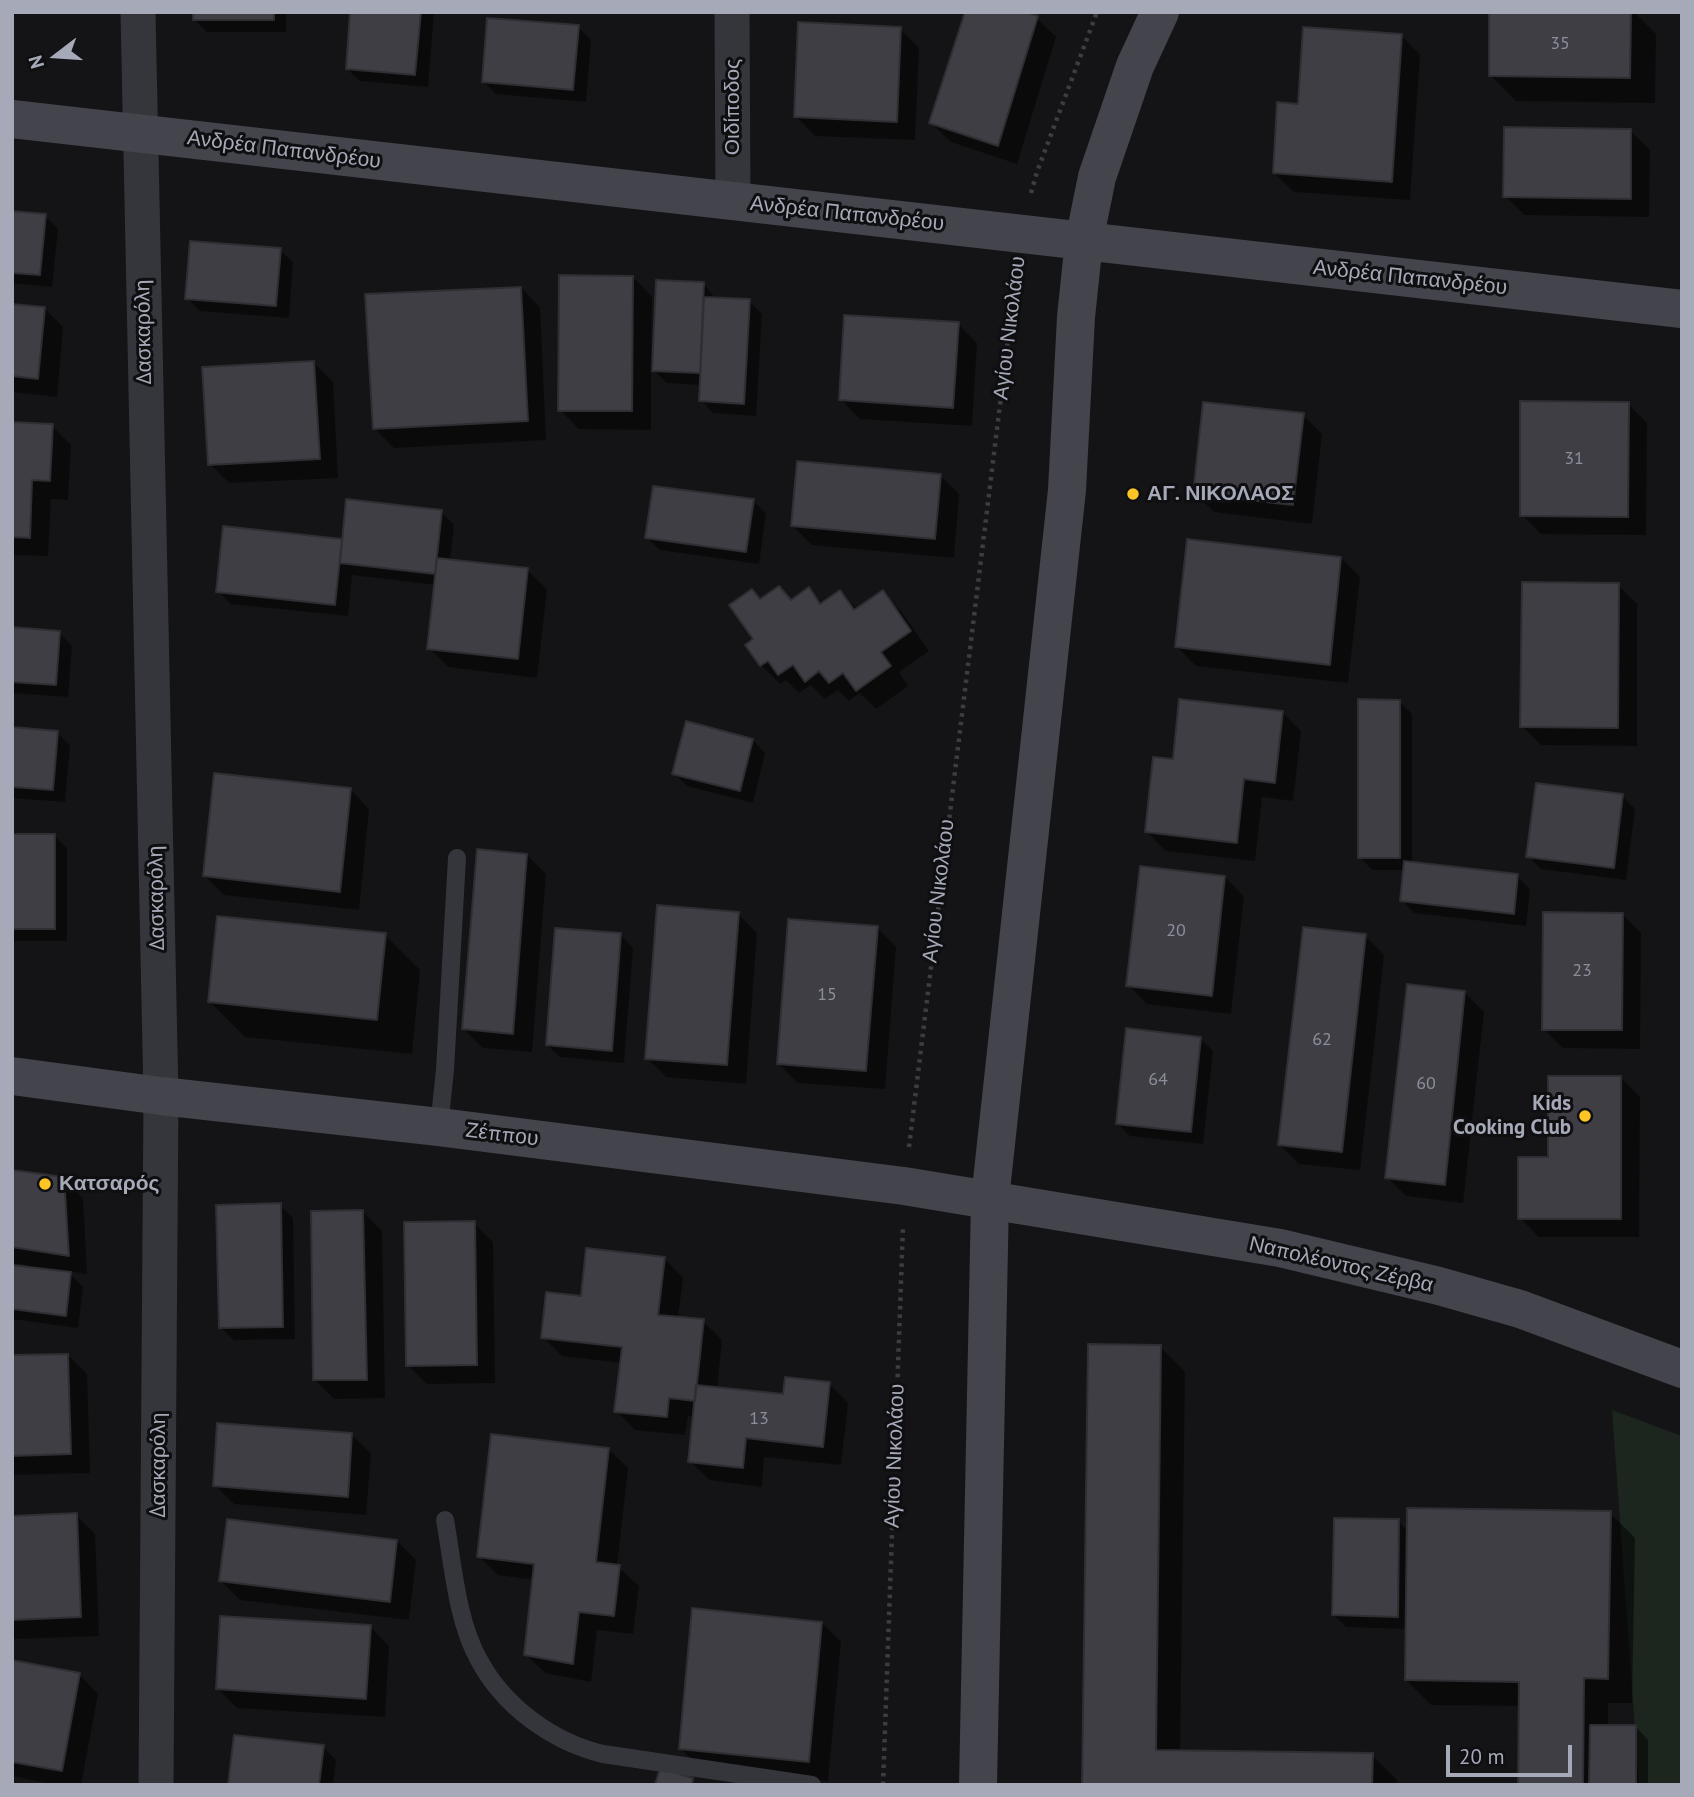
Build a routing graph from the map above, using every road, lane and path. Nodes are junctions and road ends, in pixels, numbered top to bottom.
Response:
1 (138, 12) edge
2 (732, 12) edge
3 (1097, 12) edge
4 (1160, 12) edge
5 (12, 119) edge
6 (140, 133) junction
7 (733, 201) junction
8 (1023, 233) junction
9 (1084, 241) junction
10 (1682, 309) edge
11 (457, 858) dead end
12 (12, 1076) edge
13 (161, 1096) junction
14 (439, 1127) junction
15 (904, 1186) junction
16 (990, 1199) junction
17 (1682, 1369) edge
18 (445, 1520) dead end
19 (156, 1785) edge
20 (812, 1785) edge
21 (883, 1785) edge
22 (978, 1785) edge

1 - 6 street, Δασκαρόλη
2 - 7 street, Οιδίποδος
3 - 8 path, Αγίου Νικολάου
4 - 9 street
5 - 6 street, Ανδρέα Παπανδρέου
6 - 7 street, Ανδρέα Παπανδρέου
6 - 13 street, Δασκαρόλη
7 - 8 street, Ανδρέα Παπανδρέου
8 - 9 street, Ανδρέα Παπανδρέου
8 - 15 path, Αγίου Νικολάου
9 - 10 street, Ανδρέα Παπανδρέου
9 - 16 street
11 - 14 lane
12 - 13 street, Ζέππου
13 - 14 street, Ζέππου
13 - 19 street, Δασκαρόλη
14 - 15 street, Ζέππου
15 - 16 street, Ζέππου
15 - 21 path, Αγίου Νικολάου
16 - 17 street, Ναπολέοντος Ζέρβα
16 - 22 street
18 - 20 lane

